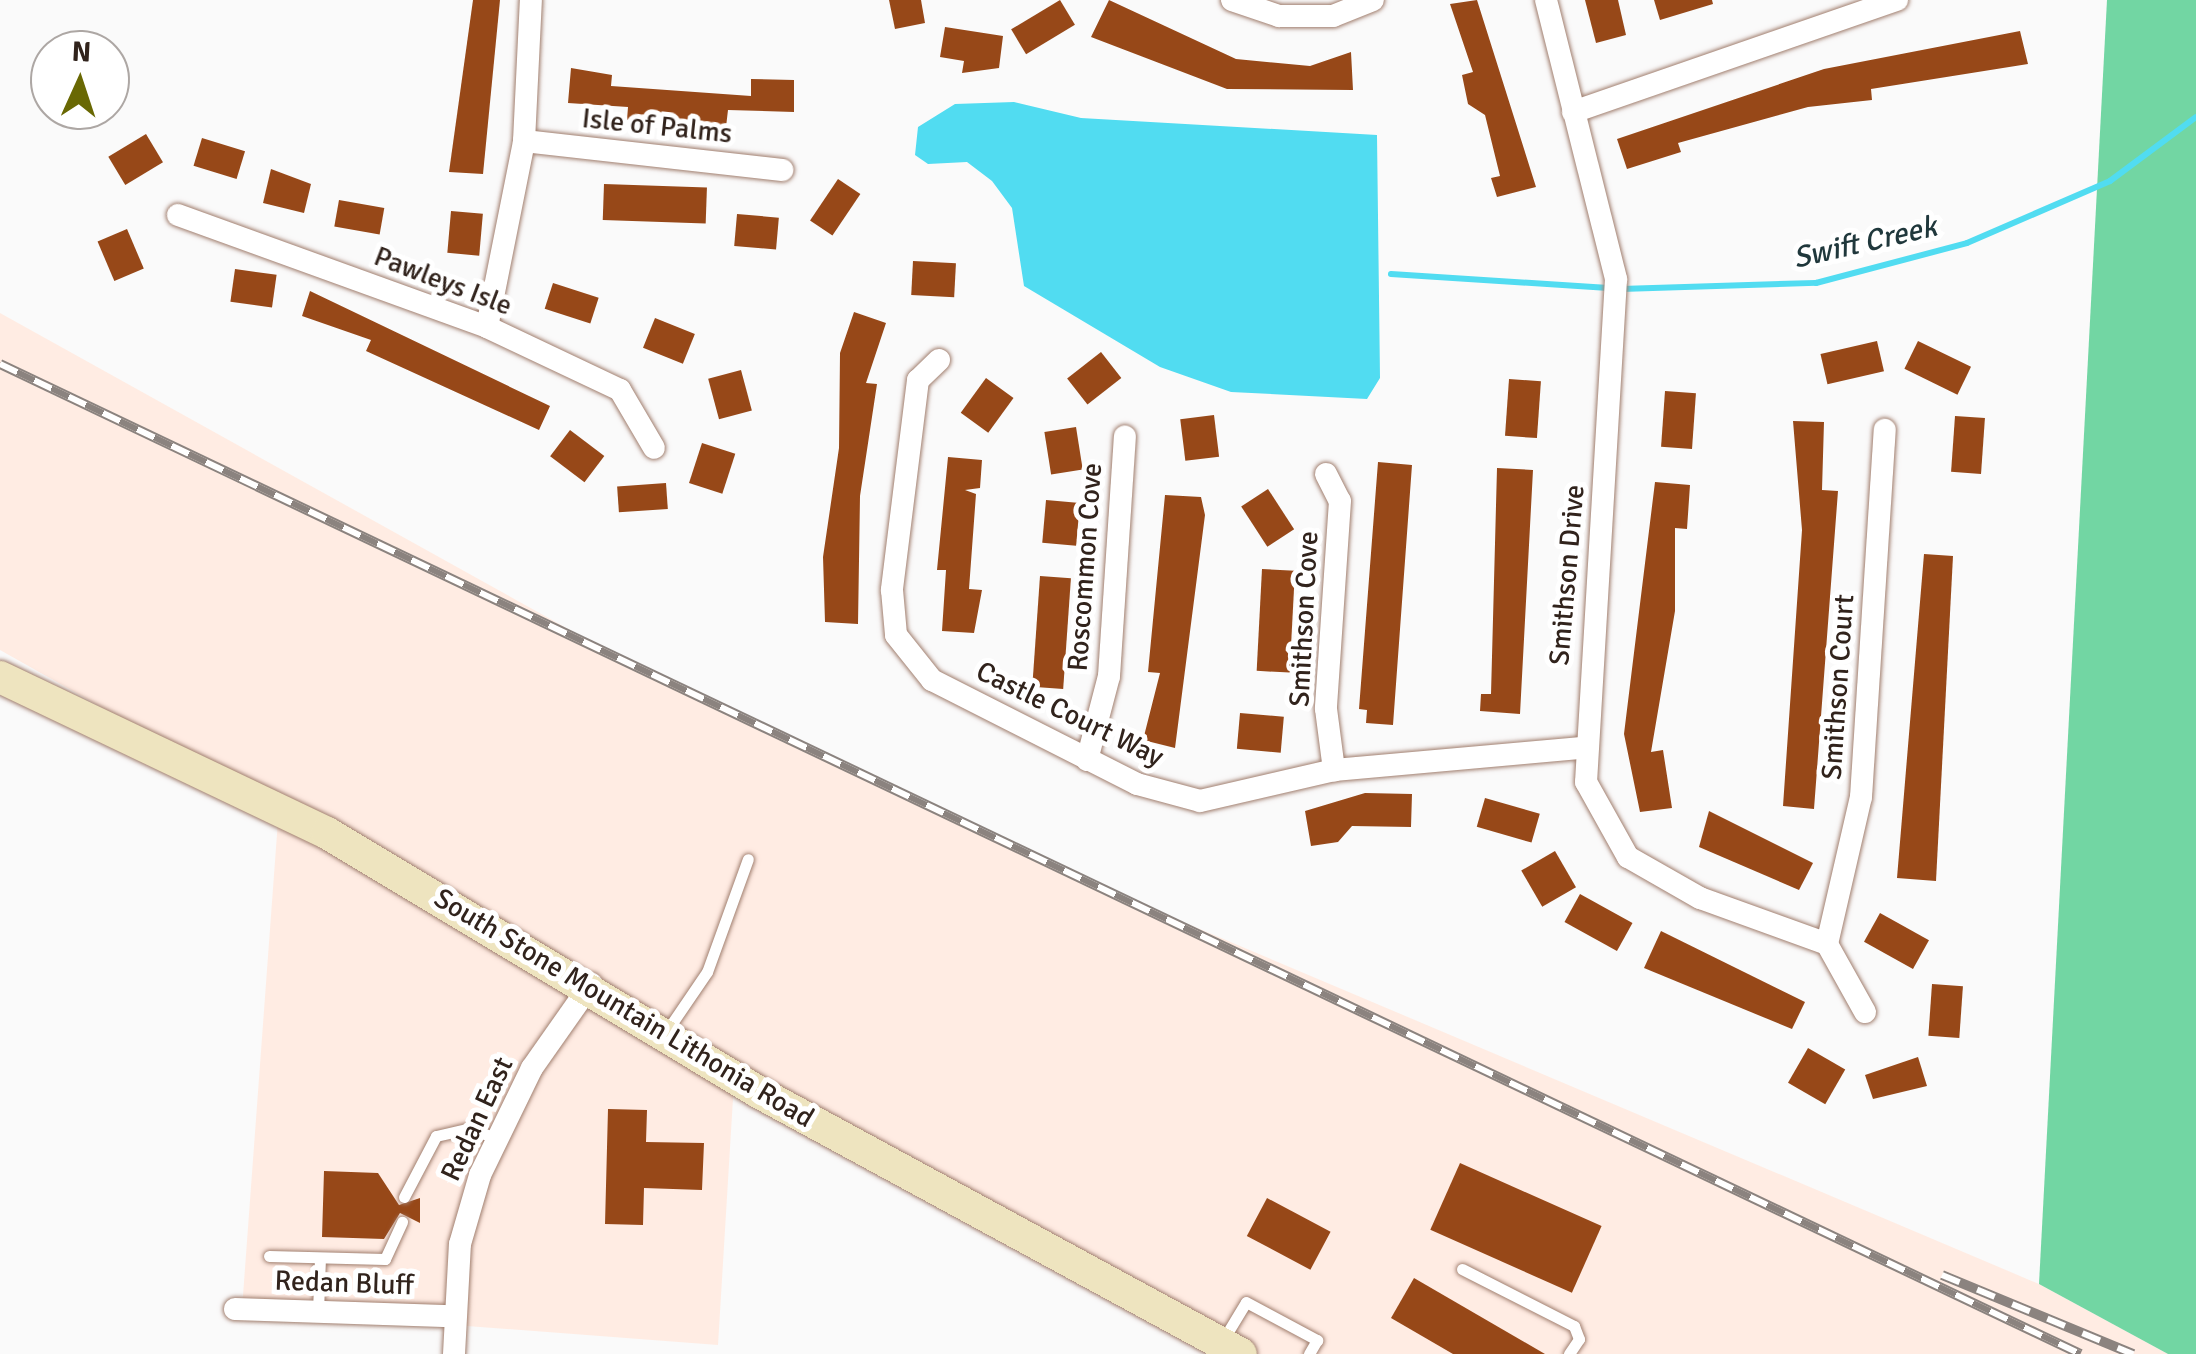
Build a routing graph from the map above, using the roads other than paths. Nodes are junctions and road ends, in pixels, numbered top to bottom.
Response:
1 (532, 0) edge
2 (1232, 0) edge
3 (1373, 0) edge
4 (1546, 0) edge
5 (1897, 0) edge
6 (1573, 112) junction
7 (524, 141) junction
8 (782, 170) dead end
9 (178, 215) dead end
10 (488, 328) junction
11 (939, 360) dead end
12 (1885, 430) dead end
13 (1125, 437) dead end
14 (654, 448) dead end
15 (1326, 474) dead end
16 (0, 678) edge
17 (1582, 748) junction
18 (1087, 760) junction
19 (1334, 770) junction
20 (748, 859) dead end
21 (1827, 944) junction
22 (591, 984) junction
23 (1865, 1012) dead end
24 (666, 1032) junction
25 (498, 1138) junction
26 (404, 1197) dead end
27 (402, 1222) dead end
28 (269, 1256) dead end
29 (320, 1258) junction
30 (1462, 1269) dead end
31 (234, 1309) dead end
32 (318, 1312) junction
33 (451, 1316) junction
34 (1231, 1349) edge
35 (454, 1354) edge
36 (1309, 1354) edge
37 (1569, 1354) edge

1 - 7 street
2 - 3 street
4 - 6 street, Smithson Drive
5 - 6 street
6 - 17 street, Smithson Drive
7 - 8 street, Isle of Palms
7 - 10 street
9 - 10 street, Pawleys Isle
10 - 14 street, Pawleys Isle
11 - 18 street, Castle Court Way
12 - 21 street, Smithson Court
13 - 18 street, Roscommon Cove
15 - 19 street, Smithson Cove
16 - 22 main road, South Stone Mountain Lithonia Road
17 - 19 street, Castle Court Way
17 - 21 street, Smithson Drive
18 - 19 street, Castle Court Way
20 - 24 lane
21 - 23 street
22 - 24 main road, South Stone Mountain Lithonia Road
22 - 25 street, Redan East
24 - 34 main road, South Stone Mountain Lithonia Road
25 - 26 lane
25 - 33 street, Redan East
27 - 29 lane
28 - 29 lane
29 - 32 lane
30 - 37 lane
31 - 32 street, Redan Bluff
32 - 33 street, Redan Bluff
33 - 35 street, Redan East
34 - 36 lane

